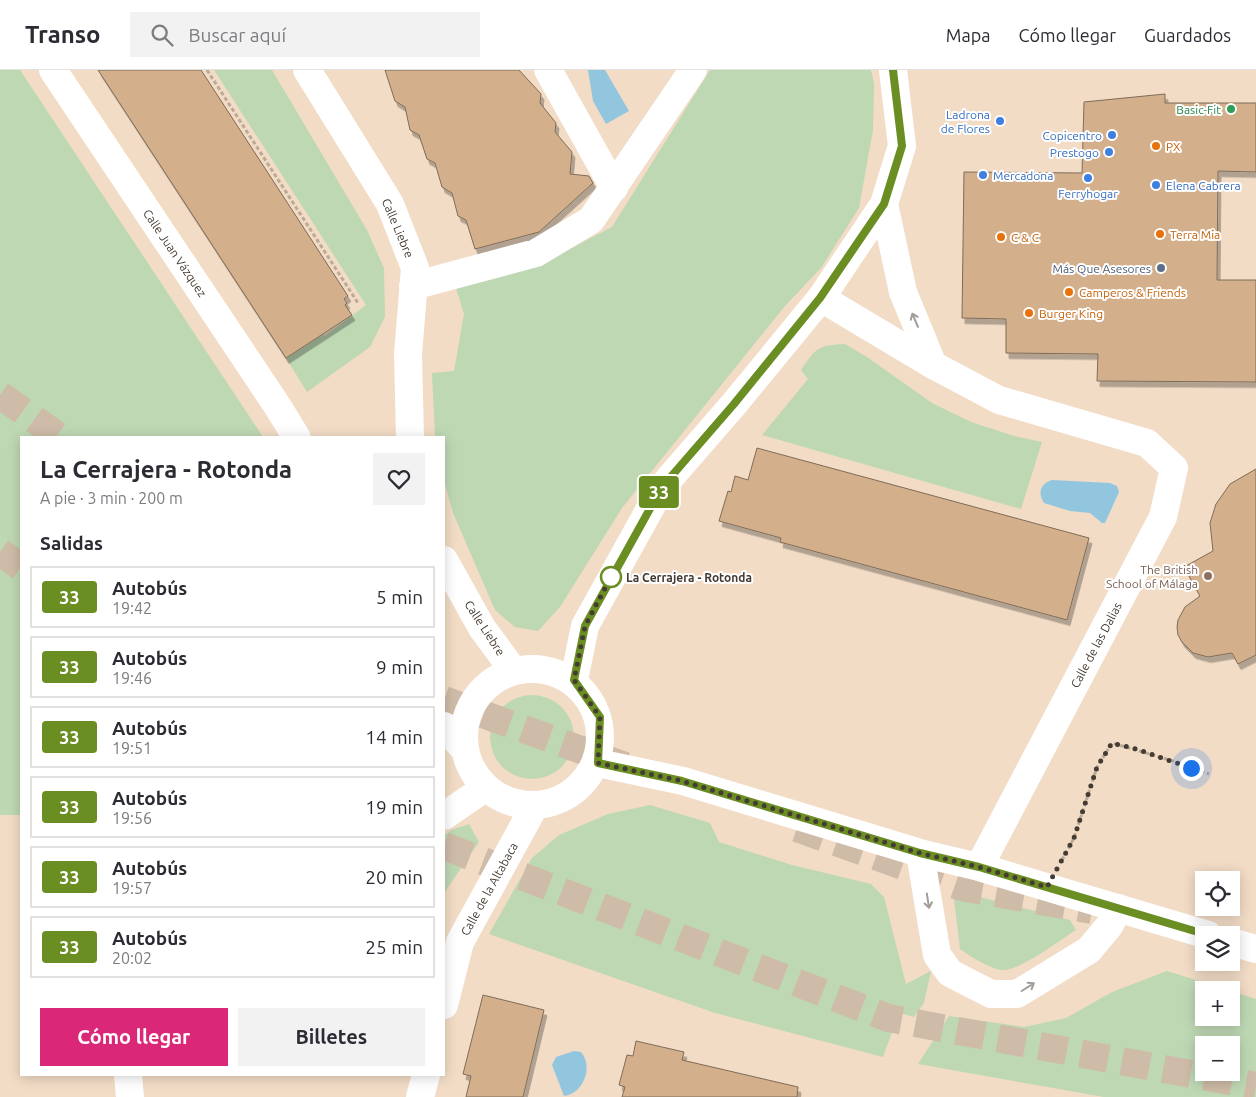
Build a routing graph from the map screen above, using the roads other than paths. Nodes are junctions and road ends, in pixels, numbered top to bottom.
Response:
1 (52, 70) edge
2 (307, 70) edge
3 (548, 70) edge
4 (694, 70) edge
5 (893, 70) edge
6 (614, 188) junction
7 (884, 204) junction
8 (413, 286) junction
9 (820, 298) junction
10 (933, 365) junction
11 (296, 436) edge
12 (410, 436) edge
13 (445, 562) edge
14 (513, 670) junction
15 (574, 680) junction
16 (445, 727) edge
17 (464, 749) junction
18 (598, 763) junction
19 (485, 788) junction
20 (534, 806) junction
21 (445, 815) edge
22 (920, 853) junction
23 (979, 867) junction
24 (1119, 908) junction
25 (1195, 931) edge
26 (445, 1001) edge
27 (128, 1076) edge
28 (426, 1076) edge
29 (130, 1097) edge
30 (420, 1097) edge

1 - 11 street, Calle Juan Vázquez
2 - 8 street, Calle Liebre
3 - 6 street
4 - 6 street
5 - 7 street
6 - 8 street
7 - 9 street
10 -> 7 street
8 - 12 street, Calle Liebre
9 - 10 street, Calle de las Dalias
9 - 15 street
10 - 23 street, Calle de las Dalias
13 - 14 street, Calle Liebre
14 - 15 street
14 - 17 street
15 - 18 street
16 - 17 street
17 - 19 street
18 - 20 street
18 - 22 street
19 - 20 street
19 - 21 street
20 - 26 street, Calle de la Altabaca
22 - 23 street
22 -> 24 street
23 - 24 street
24 - 25 street
27 - 29 street
28 - 30 street

